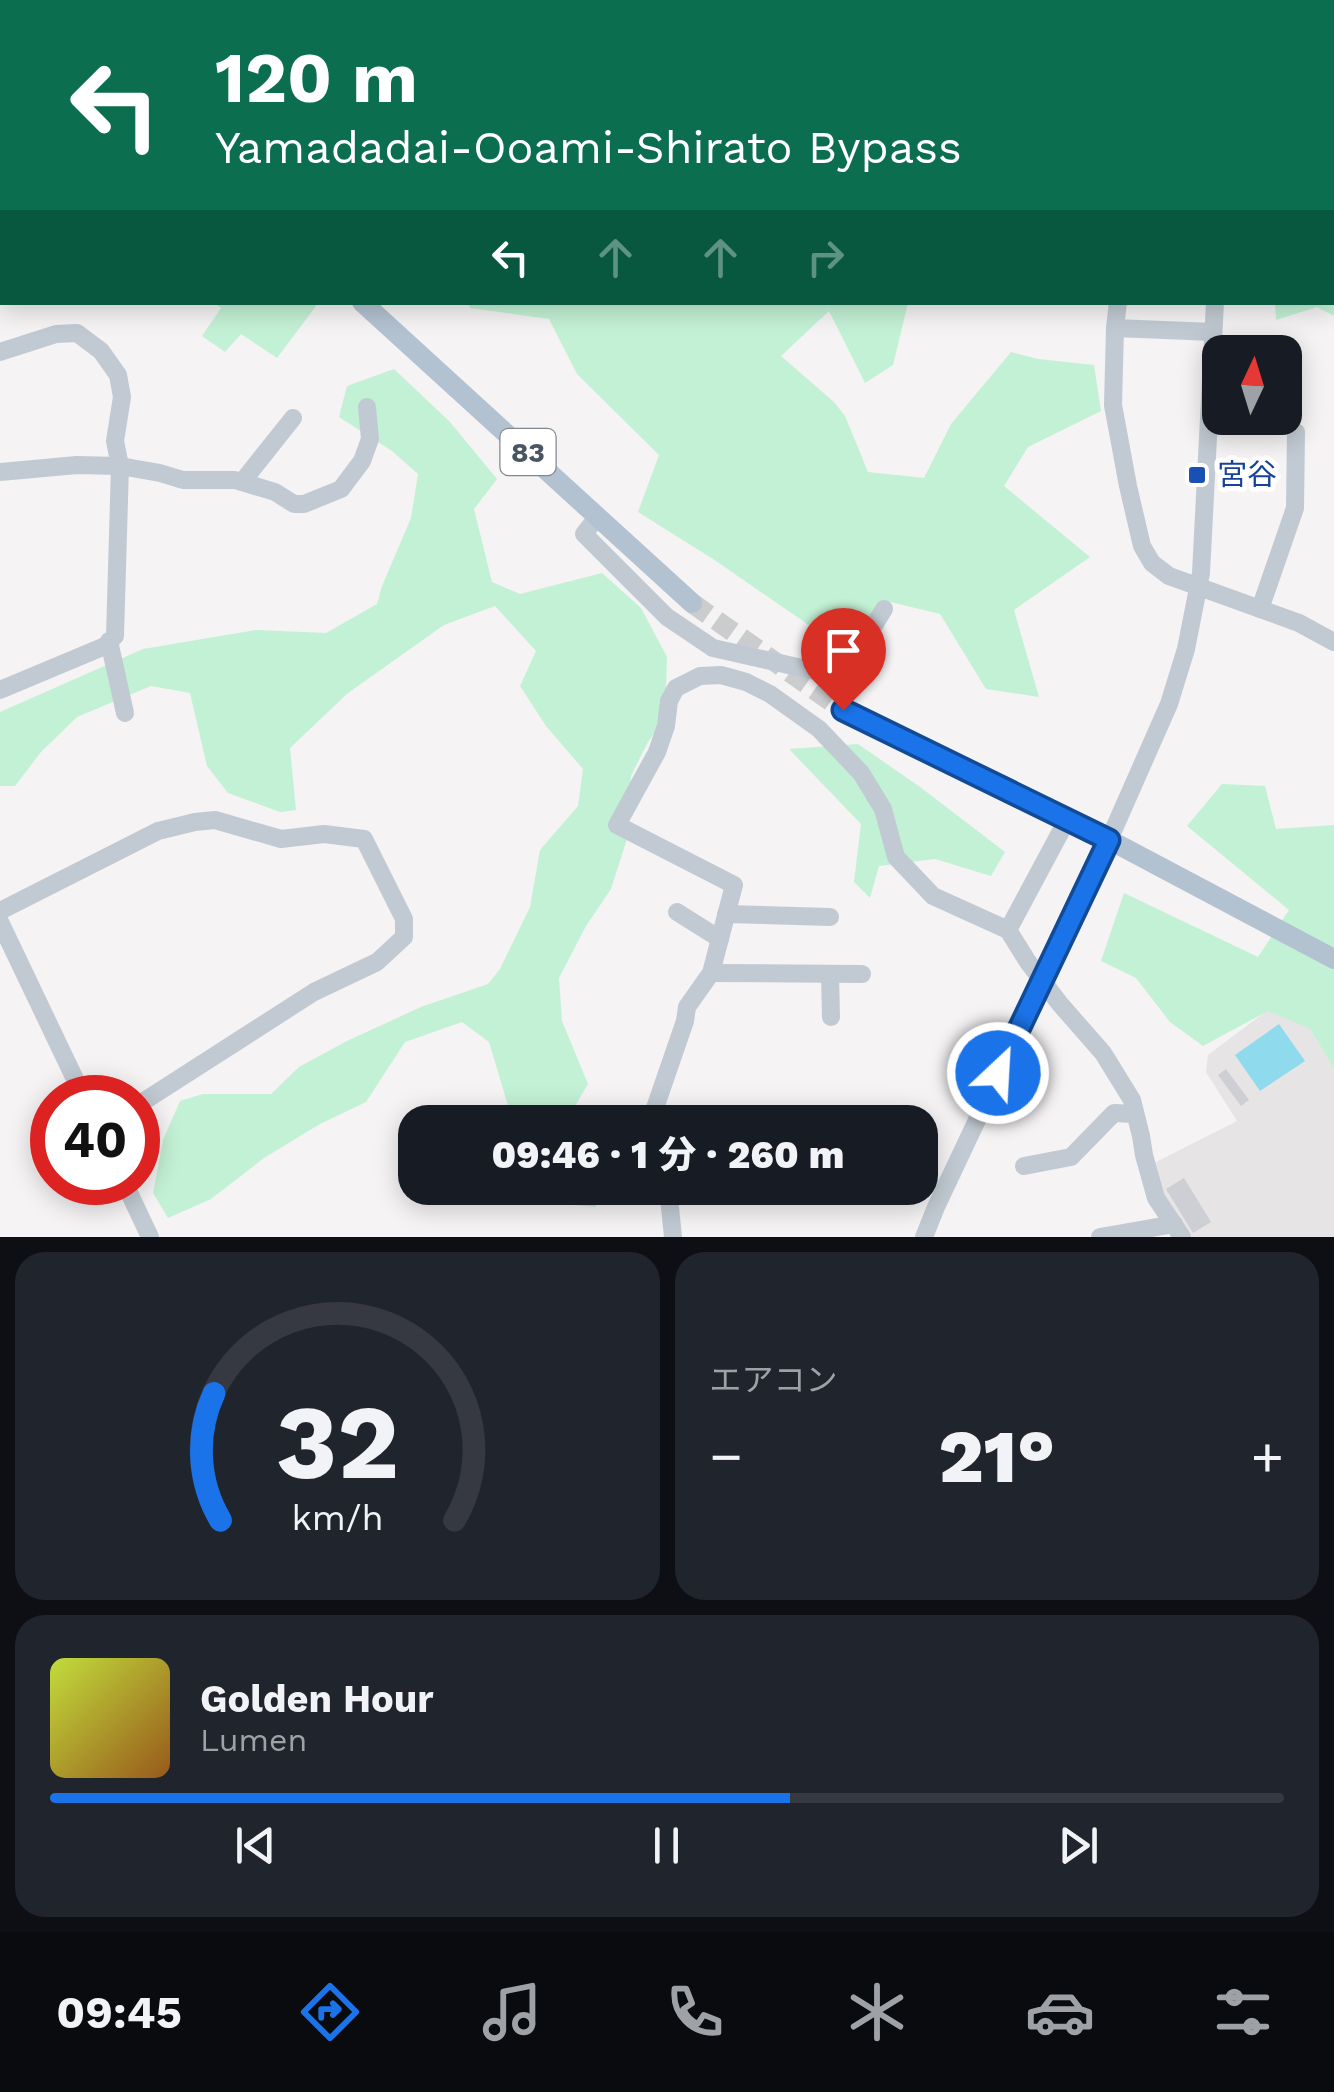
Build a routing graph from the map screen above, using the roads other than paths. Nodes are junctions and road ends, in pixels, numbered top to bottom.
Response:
1 (365, 305) edge
2 (1118, 305) edge
3 (1214, 305) edge
4 (1115, 328) junction
5 (1213, 332) junction
6 (0, 352) edge
7 (367, 408) dead end
8 (293, 418) dead end
9 (1296, 435) edge
10 (120, 466) junction
11 (0, 472) edge
12 (242, 482) junction
13 (598, 516) junction
14 (1199, 586) junction
15 (692, 602) tunnel mouth
16 (884, 609) dead end
17 (1260, 609) junction
18 (110, 642) junction
19 (1334, 642) edge
20 (0, 690) edge
21 (843, 710) tunnel mouth
22 (125, 713) dead end
23 (1068, 818) junction
24 (1109, 840) junction
25 (0, 911) edge
26 (677, 912) dead end
27 (726, 914) junction
28 (830, 918) dead end
29 (0, 922) edge
30 (1008, 930) junction
31 (720, 939) junction
32 (1334, 959) edge
33 (711, 973) junction
34 (830, 974) junction
35 (862, 974) dead end
36 (831, 1016) dead end
37 (73, 1075) edge
38 (160, 1091) edge
39 (656, 1105) edge
40 (1136, 1114) junction
41 (1024, 1166) dead end
42 (135, 1205) edge
43 (670, 1205) edge
44 (1178, 1230) edge
45 (150, 1237) edge
46 (673, 1237) edge
47 (924, 1237) edge
48 (1100, 1237) edge

1 - 13 main road, 83
2 - 4 street
3 - 5 street
4 - 5 street
4 - 14 street
5 - 14 street
6 - 10 street
7 - 12 street
8 - 12 street
9 - 17 street
10 - 11 street
10 - 12 street
10 - 18 street
13 - 15 main road, 83
13 - 16 street
14 - 17 street
14 - 24 street
17 - 19 street
18 - 20 street
18 - 22 street
21 - 23 main road
23 - 24 main road
23 - 30 street
24 - 32 main road
24 - 47 street
25 - 38 street
26 - 31 street
27 - 28 street
27 - 30 street
27 - 31 street
29 - 37 street
30 - 40 street
31 - 33 street
33 - 34 street
33 - 39 street
34 - 35 street
34 - 36 street
40 - 41 street
40 - 44 street
42 - 45 street
43 - 46 street
44 - 48 street

